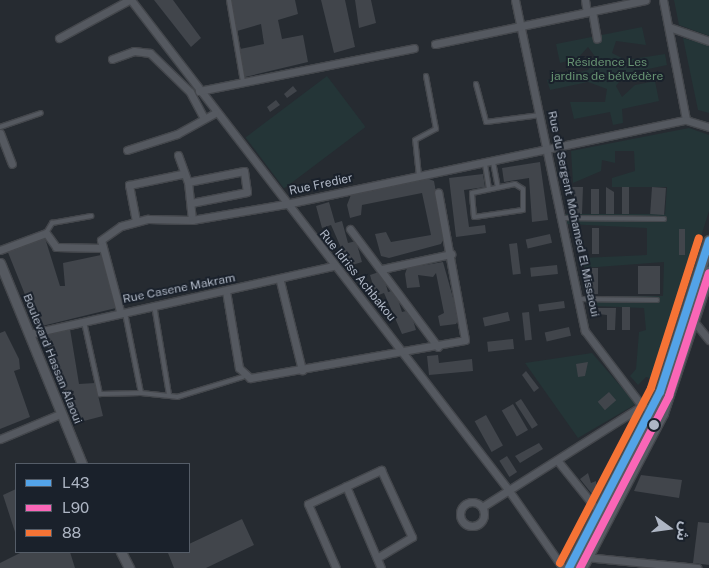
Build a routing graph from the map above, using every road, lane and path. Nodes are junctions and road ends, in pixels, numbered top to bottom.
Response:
1 (130, 0) edge
2 (229, 0) edge
3 (515, 0) edge
4 (584, 0) edge
5 (645, 0) edge
6 (663, 0) edge
7 (631, 2) edge
8 (589, 12) junction
9 (520, 26) junction
10 (669, 27) junction
11 (59, 38) dead end
12 (597, 39) dead end
13 (709, 41) edge
14 (435, 44) dead end
15 (414, 48) dead end
16 (112, 59) dead end
17 (426, 76) dead end
18 (243, 82) junction
19 (476, 84) dead end
20 (199, 91) junction
21 (42, 113) dead end
22 (216, 113) junction
23 (541, 115) junction
24 (204, 118) junction
25 (686, 120) junction
26 (0, 127) edge
27 (709, 128) edge
28 (0, 133) edge
29 (127, 150) dead end
30 (549, 150) junction
31 (178, 155) dead end
32 (493, 162) junction
33 (12, 164) dead end
34 (485, 164) junction
35 (182, 174) junction
36 (419, 177) junction
37 (188, 182) junction
38 (498, 187) junction
39 (489, 189) junction
40 (438, 192) dead end
41 (191, 203) junction
42 (286, 204) junction
43 (92, 216) dead end
44 (563, 218) junction
45 (664, 219) dead end
46 (192, 220) junction
47 (136, 221) junction
48 (350, 229) dead end
49 (46, 233) junction
50 (709, 241) edge
51 (103, 248) junction
52 (0, 250) edge
53 (451, 254) junction
54 (0, 263) edge
55 (334, 266) junction
56 (382, 269) junction
57 (709, 272) edge
58 (280, 281) junction
59 (226, 291) junction
60 (579, 299) junction
61 (657, 300) dead end
62 (154, 305) junction
63 (122, 311) junction
64 (689, 318) junction
65 (84, 320) junction
66 (29, 334) junction
67 (709, 340) edge
68 (438, 347) junction
69 (403, 352) junction
70 (302, 370) junction
71 (243, 377) junction
72 (141, 393) junction
73 (169, 395) junction
74 (647, 408) junction
75 (60, 414) junction
76 (0, 439) edge
77 (557, 460) junction
78 (82, 463) edge
79 (346, 486) junction
80 (507, 488) junction
81 (482, 507) dead end
82 (598, 511) junction
83 (122, 553) edge
84 (580, 557) junction
85 (377, 558) junction
86 (129, 568) edge
87 (336, 568) edge
88 (381, 568) edge
89 (563, 568) edge
90 (569, 568) edge
91 (581, 568) edge
92 (697, 568) edge

1 - 11 street
1 - 20 street, Rue Idriss Achbakou
2 - 18 lane
3 - 9 street, Rue du Sergent Mohamed El Missaoui
4 - 8 street
5 - 7 street
6 - 10 street
7 - 8 street
8 - 9 street
8 - 12 street
9 - 14 street
9 - 23 street, Rue du Sergent Mohamed El Missaoui
10 - 13 street
10 - 25 street
15 - 18 street
16 - 24 street
17 - 36 lane
18 - 20 street
19 - 23 lane
20 - 22 street, Rue Idriss Achbakou
21 - 26 lane
22 - 24 street
22 - 42 street, Rue Idriss Achbakou
23 - 30 street, Rue du Sergent Mohamed El Missaoui
24 - 29 street
25 - 27 street
25 - 30 street, Rue Fredier
28 - 33 street
30 - 32 street, Rue Fredier
30 - 44 street, Rue du Sergent Mohamed El Missaoui
31 - 35 street
32 - 34 street, Rue Fredier
32 - 38 lane
34 - 36 street, Rue Fredier
34 - 39 lane
35 - 37 street
35 - 47 street
36 - 42 street, Rue Fredier
37 - 41 street
37 - 41 street
38 - 39 lane
38 - 39 lane
40 - 53 street
41 - 46 street
42 - 46 street, Rue Fredier
42 - 55 street, Rue Idriss Achbakou
43 - 49 lane
44 - 45 lane
44 - 60 street, Rue du Sergent Mohamed El Missaoui
46 - 47 street, Rue Fredier
47 - 51 street, Rue Fredier
48 - 56 street
49 - 51 street
49 - 52 street
50 - 64 main road
51 - 63 street
53 - 56 street
53 - 68 street
54 - 66 street, Boulevard Hassan Alaoui
55 - 58 street, Rue Casene Makram
55 - 69 street, Rue Idriss Achbakou
56 - 68 street
57 - 64 main road
58 - 59 street, Rue Casene Makram
58 - 70 street
59 - 62 street, Rue Casene Makram
59 - 71 street
60 - 61 lane
60 - 74 street, Rue du Sergent Mohamed El Missaoui
62 - 63 street, Rue Casene Makram
62 - 73 lane
63 - 65 street, Rue Casene Makram
63 - 72 lane
64 - 67 street
64 - 74 main road
64 - 84 main road
65 - 66 street, Rue Casene Makram
65 - 72 lane
66 - 75 street, Boulevard Hassan Alaoui
68 - 69 street
69 - 70 street
69 - 80 street, Rue Idriss Achbakou
70 - 71 street
71 - 73 lane
72 - 73 lane
74 - 77 street
74 - 82 main road
75 - 76 street
75 - 78 street, Boulevard Hassan Alaoui
77 - 80 street
77 - 82 street
79 - 85 street
79 - 85 street
79 - 87 street
80 - 81 street
80 - 89 street, Rue Idriss Achbakou
82 - 84 main road
83 - 86 street
84 - 90 main road
84 - 91 main road
84 - 92 street
85 - 88 street

